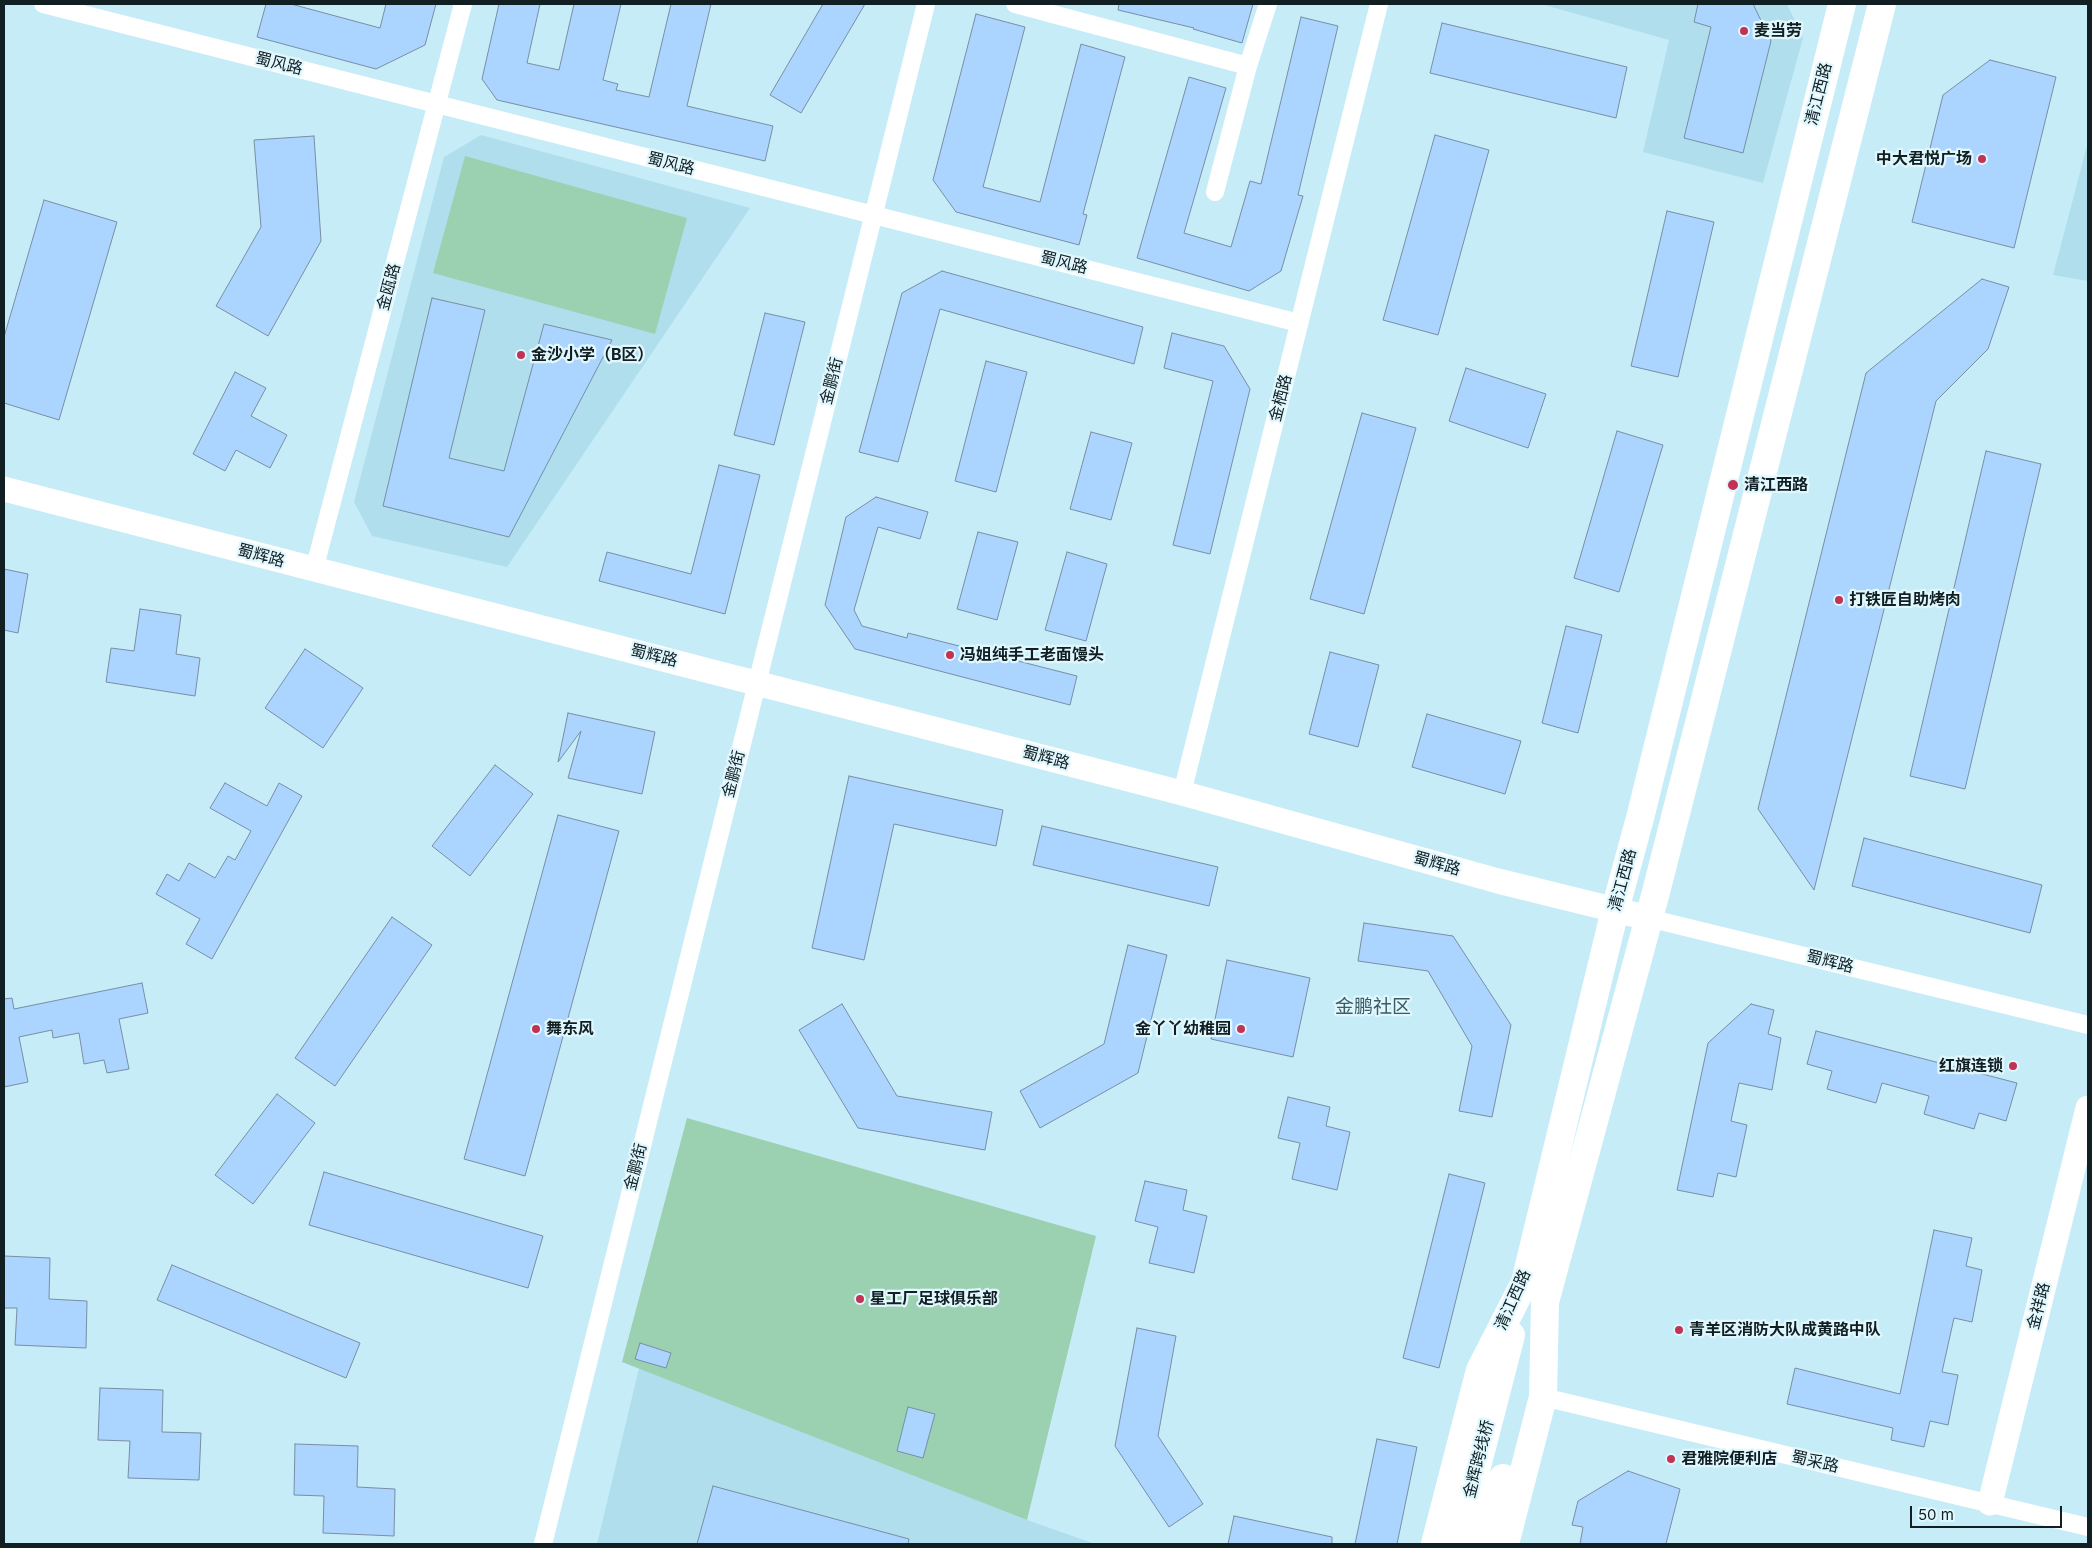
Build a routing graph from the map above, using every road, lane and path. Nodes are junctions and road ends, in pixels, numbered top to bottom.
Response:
1 (43, 4) edge
2 (463, 4) edge
3 (926, 4) edge
4 (1015, 4) edge
5 (1268, 4) edge
6 (1379, 4) edge
7 (1842, 4) edge
8 (1882, 4) edge
9 (1248, 66) junction
10 (437, 104) junction
11 (1216, 192) dead end
12 (873, 215) junction
13 (1299, 323) junction
14 (4, 489) edge
15 (314, 570) junction
16 (757, 683) junction
17 (1182, 793) junction
18 (1614, 910) junction
19 (1648, 918) junction
20 (2088, 1025) edge
21 (2088, 1108) edge
22 (1525, 1282) junction
23 (1535, 1391) junction
24 (1990, 1503) junction
25 (2088, 1527) edge
26 (543, 1544) edge
27 (1435, 1544) edge
28 (1457, 1544) edge
29 (1485, 1544) edge
30 (1506, 1544) edge

1 - 10 street, 蜀风路
2 - 10 street, 金瓯路
3 - 12 street, 金鹏街
4 - 9 street
5 - 9 street
6 - 13 street, 金栖路
7 - 18 main road, 清江西路
8 - 19 main road, 清江西路
9 - 11 street
10 - 12 street, 蜀风路
10 - 15 street, 金瓯路
12 - 13 street, 蜀风路
12 - 16 street, 金鹏街
13 - 17 street, 金栖路
14 - 15 street, 蜀辉路
15 - 16 street, 蜀辉路
16 - 17 street, 蜀辉路
16 - 26 street, 金鹏街
17 - 18 street, 蜀辉路
18 - 19 street, 蜀辉路
18 - 22 main road, 清江西路
19 - 20 street, 蜀辉路
19 - 23 main road, 清江西路
21 - 24 street, 金祥路
22 - 27 main road, 清江西路
22 - 28 main road, 金辉跨线桥
23 - 24 street, 蜀采路
23 - 29 main road, 金辉跨线桥
23 - 30 main road
24 - 25 street, 蜀采路

